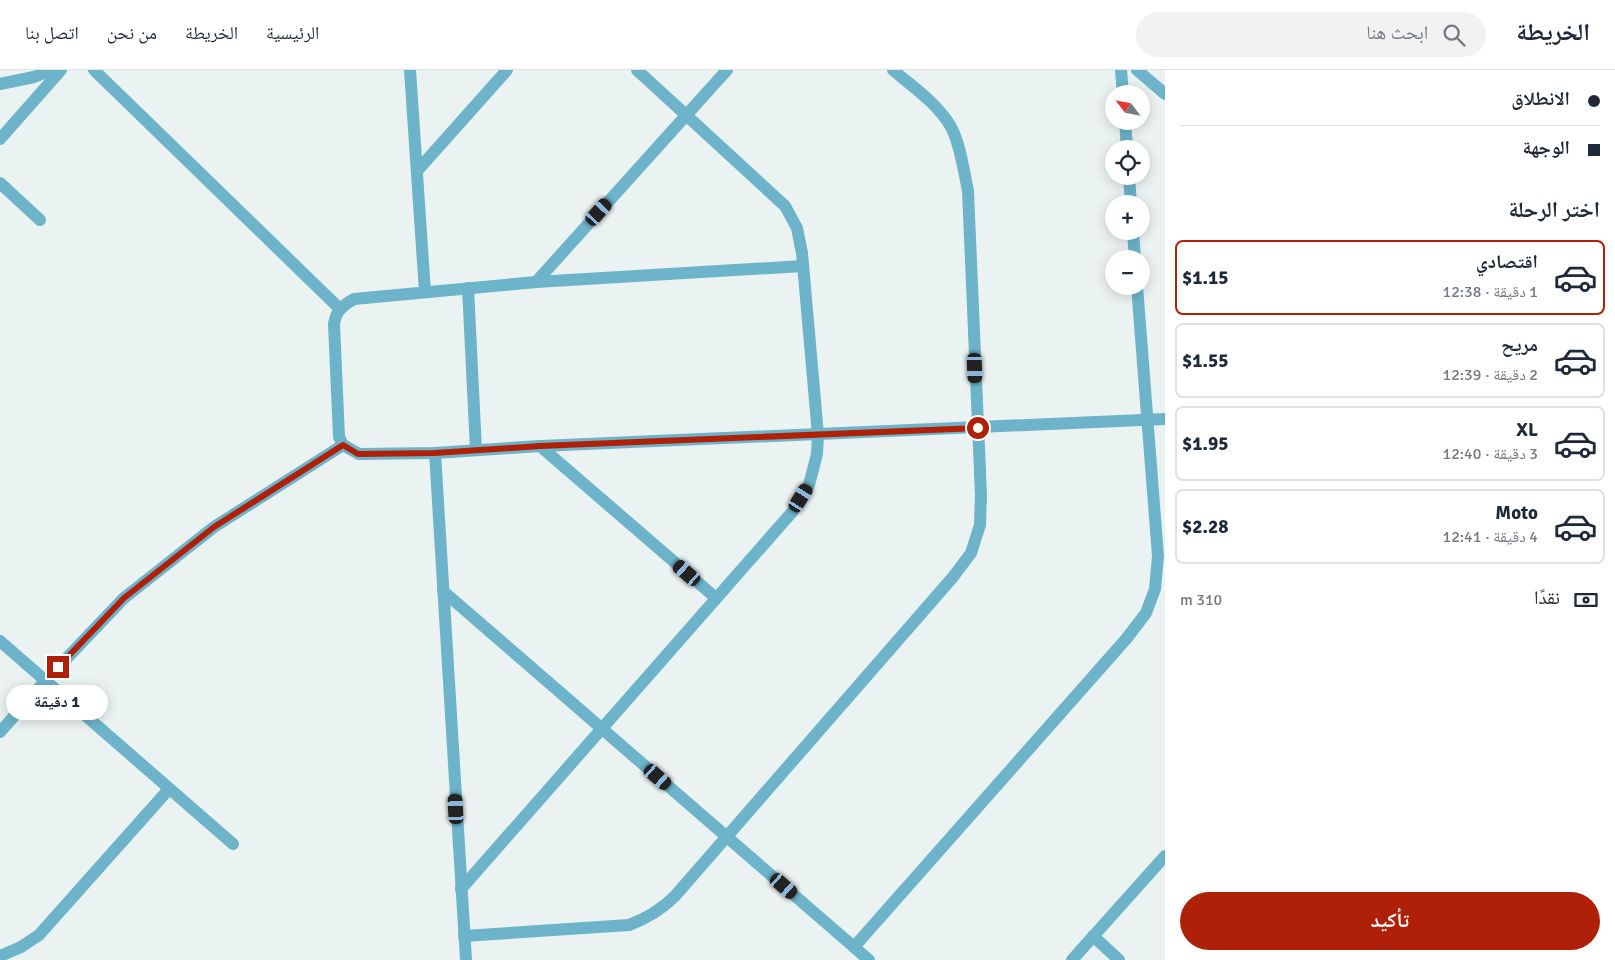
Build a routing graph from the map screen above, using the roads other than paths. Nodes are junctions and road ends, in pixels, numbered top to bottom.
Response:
1 (52, 70) edge
2 (61, 70) edge
3 (94, 70) edge
4 (410, 70) edge
5 (507, 70) edge
6 (637, 70) edge
7 (727, 70) edge
8 (893, 70) edge
9 (1121, 70) edge
10 (1137, 70) edge
11 (0, 84) edge
12 (1122, 85) edge
13 (1165, 94) edge
14 (687, 115) junction
15 (0, 139) edge
16 (417, 171) junction
17 (0, 182) edge
18 (40, 220) dead end
19 (803, 266) junction
20 (536, 282) junction
21 (468, 288) junction
22 (425, 292) junction
23 (1138, 295) edge
24 (340, 309) junction
25 (1165, 419) edge
26 (1148, 420) junction
27 (978, 428) junction
28 (818, 435) junction
29 (343, 445) junction
30 (540, 446) junction
31 (476, 450) junction
32 (435, 453) junction
33 (443, 591) junction
34 (716, 598) junction
35 (0, 642) edge
36 (45, 680) junction
37 (602, 728) junction
38 (0, 732) edge
39 (169, 789) junction
40 (727, 837) junction
41 (233, 844) dead end
42 (1165, 856) edge
43 (461, 889) junction
44 (464, 936) junction
45 (1093, 936) junction
46 (854, 947) junction
47 (0, 956) edge
48 (466, 960) edge
49 (869, 960) edge
50 (1072, 960) edge
51 (1120, 960) edge

1 - 11 street
2 - 15 street
3 - 24 street
4 - 16 street
5 - 16 street
6 - 14 street
7 - 14 street
8 - 27 street
9 - 12 street
10 - 13 street
14 - 19 street
14 - 20 street
16 - 22 street
17 - 18 street
19 - 20 street
19 - 28 street
20 - 21 street
21 - 22 street
21 - 31 street
22 - 24 street
23 - 26 street
24 - 29 street
25 - 26 street
26 - 27 street
26 - 46 street
27 - 28 street
27 - 40 street
28 - 30 street
28 - 34 street
29 - 32 street
29 - 36 street
30 - 31 street
30 - 34 street
31 - 32 street
32 - 33 street
33 - 37 street
33 - 43 street
34 - 37 street
35 - 36 street
36 - 38 street
36 - 39 street
37 - 40 street
37 - 43 street
39 - 41 street
39 - 47 street
40 - 44 street
40 - 46 street
42 - 45 street
43 - 44 street
44 - 48 street
45 - 50 street
45 - 51 street
46 - 49 street

